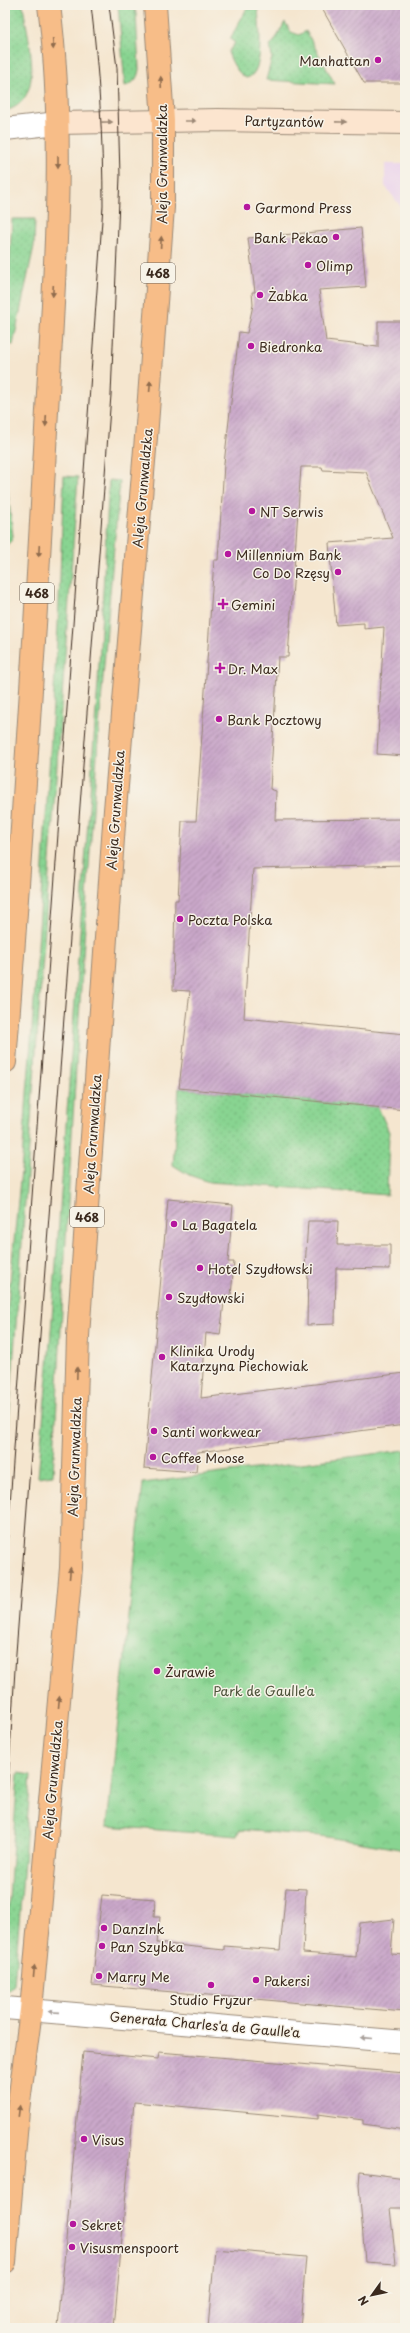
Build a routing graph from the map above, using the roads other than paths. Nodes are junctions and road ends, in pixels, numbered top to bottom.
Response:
1 (49, 5) edge
2 (155, 5) edge
3 (163, 121) junction
4 (58, 123) junction
5 (405, 123) edge
6 (5, 130) edge
7 (5, 1062) edge
8 (5, 2008) edge
9 (31, 2010) junction
10 (405, 2042) edge
11 (5, 2262) edge

1 -> 4 main road, 468
3 -> 2 main road, Aleja Grunwaldzka / 468
4 -> 3 street, Partyzantów
3 -> 5 street, Partyzantów
9 -> 3 main road, Aleja Grunwaldzka / 468
4 - 6 street
4 -> 7 main road, 468
8 - 9 street, Generała Charles'a de Gaulle'a
10 -> 9 street, Generała Charles'a de Gaulle'a
11 -> 9 main road, Aleja Grunwaldzka / 468

